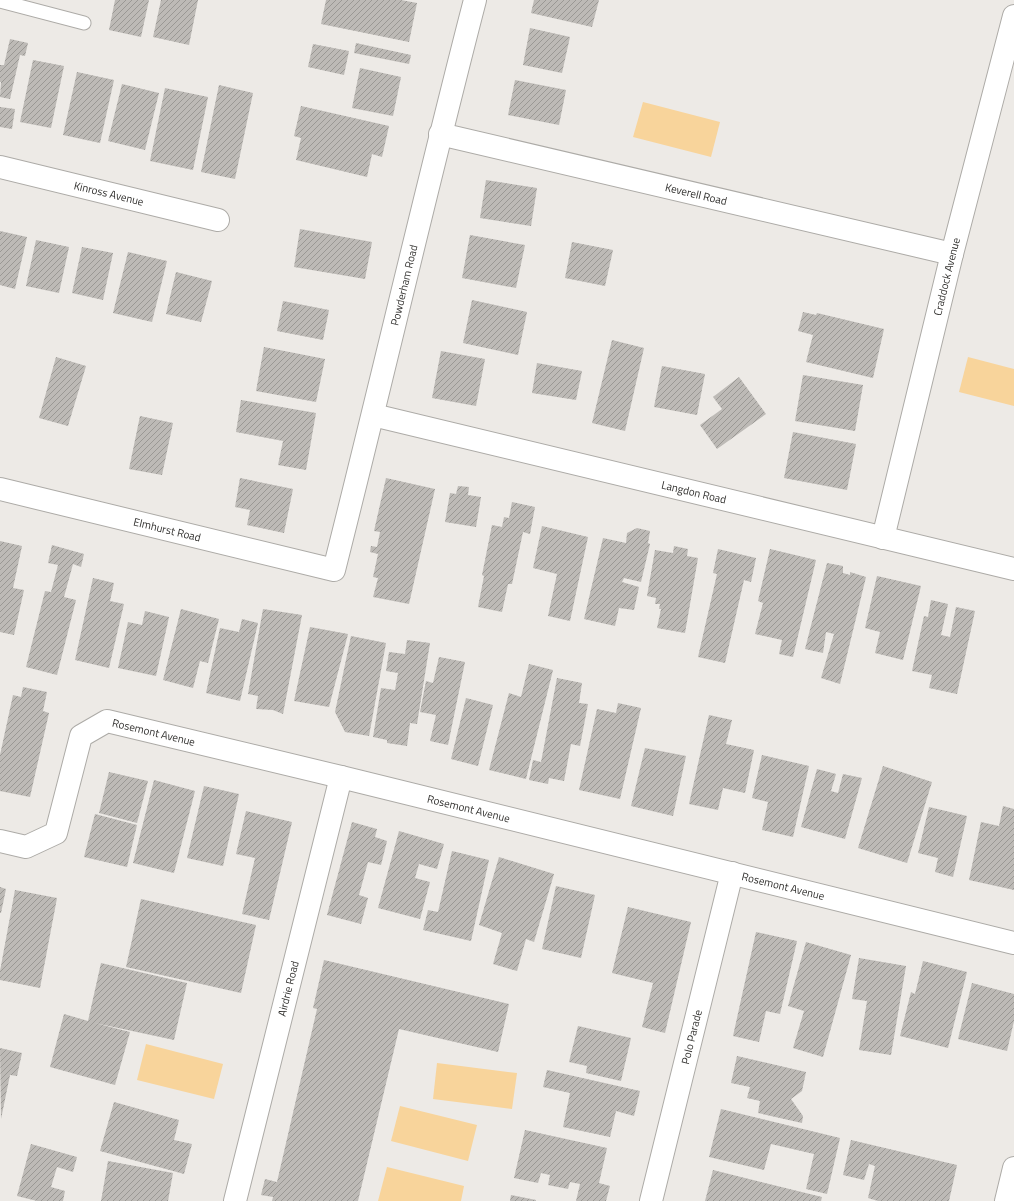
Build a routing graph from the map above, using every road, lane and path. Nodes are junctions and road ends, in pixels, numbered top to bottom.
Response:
1 (475, 0) edge
2 (0, 1) edge
3 (1014, 16) edge
4 (84, 23) dead end
5 (440, 134) junction
6 (0, 168) edge
7 (218, 220) dead end
8 (952, 254) junction
9 (373, 415) junction
10 (0, 489) edge
11 (883, 538) junction
12 (1014, 569) edge
13 (334, 570) joint
14 (341, 777) junction
15 (0, 841) edge
16 (732, 873) junction
17 (1014, 943) edge
18 (1014, 1168) edge
19 (235, 1201) edge
20 (651, 1201) edge
21 (1006, 1201) edge

1 - 5 street, Powderham Road
2 - 4 lane
3 - 8 street, Craddock Avenue
5 - 8 street, Keverell Road
5 - 9 street, Powderham Road
6 - 7 street, Kinross Avenue
8 - 11 street, Craddock Avenue
9 - 11 street, Langdon Road
9 - 13 street, Powderham Road
10 - 13 street, Elmhurst Road
11 - 12 street, Langdon Road
14 - 15 street, Rosemont Avenue
14 - 16 street, Rosemont Avenue
14 - 19 street, Airdrie Road
16 - 17 street, Rosemont Avenue
16 - 20 street, Polo Parade
18 - 21 street

